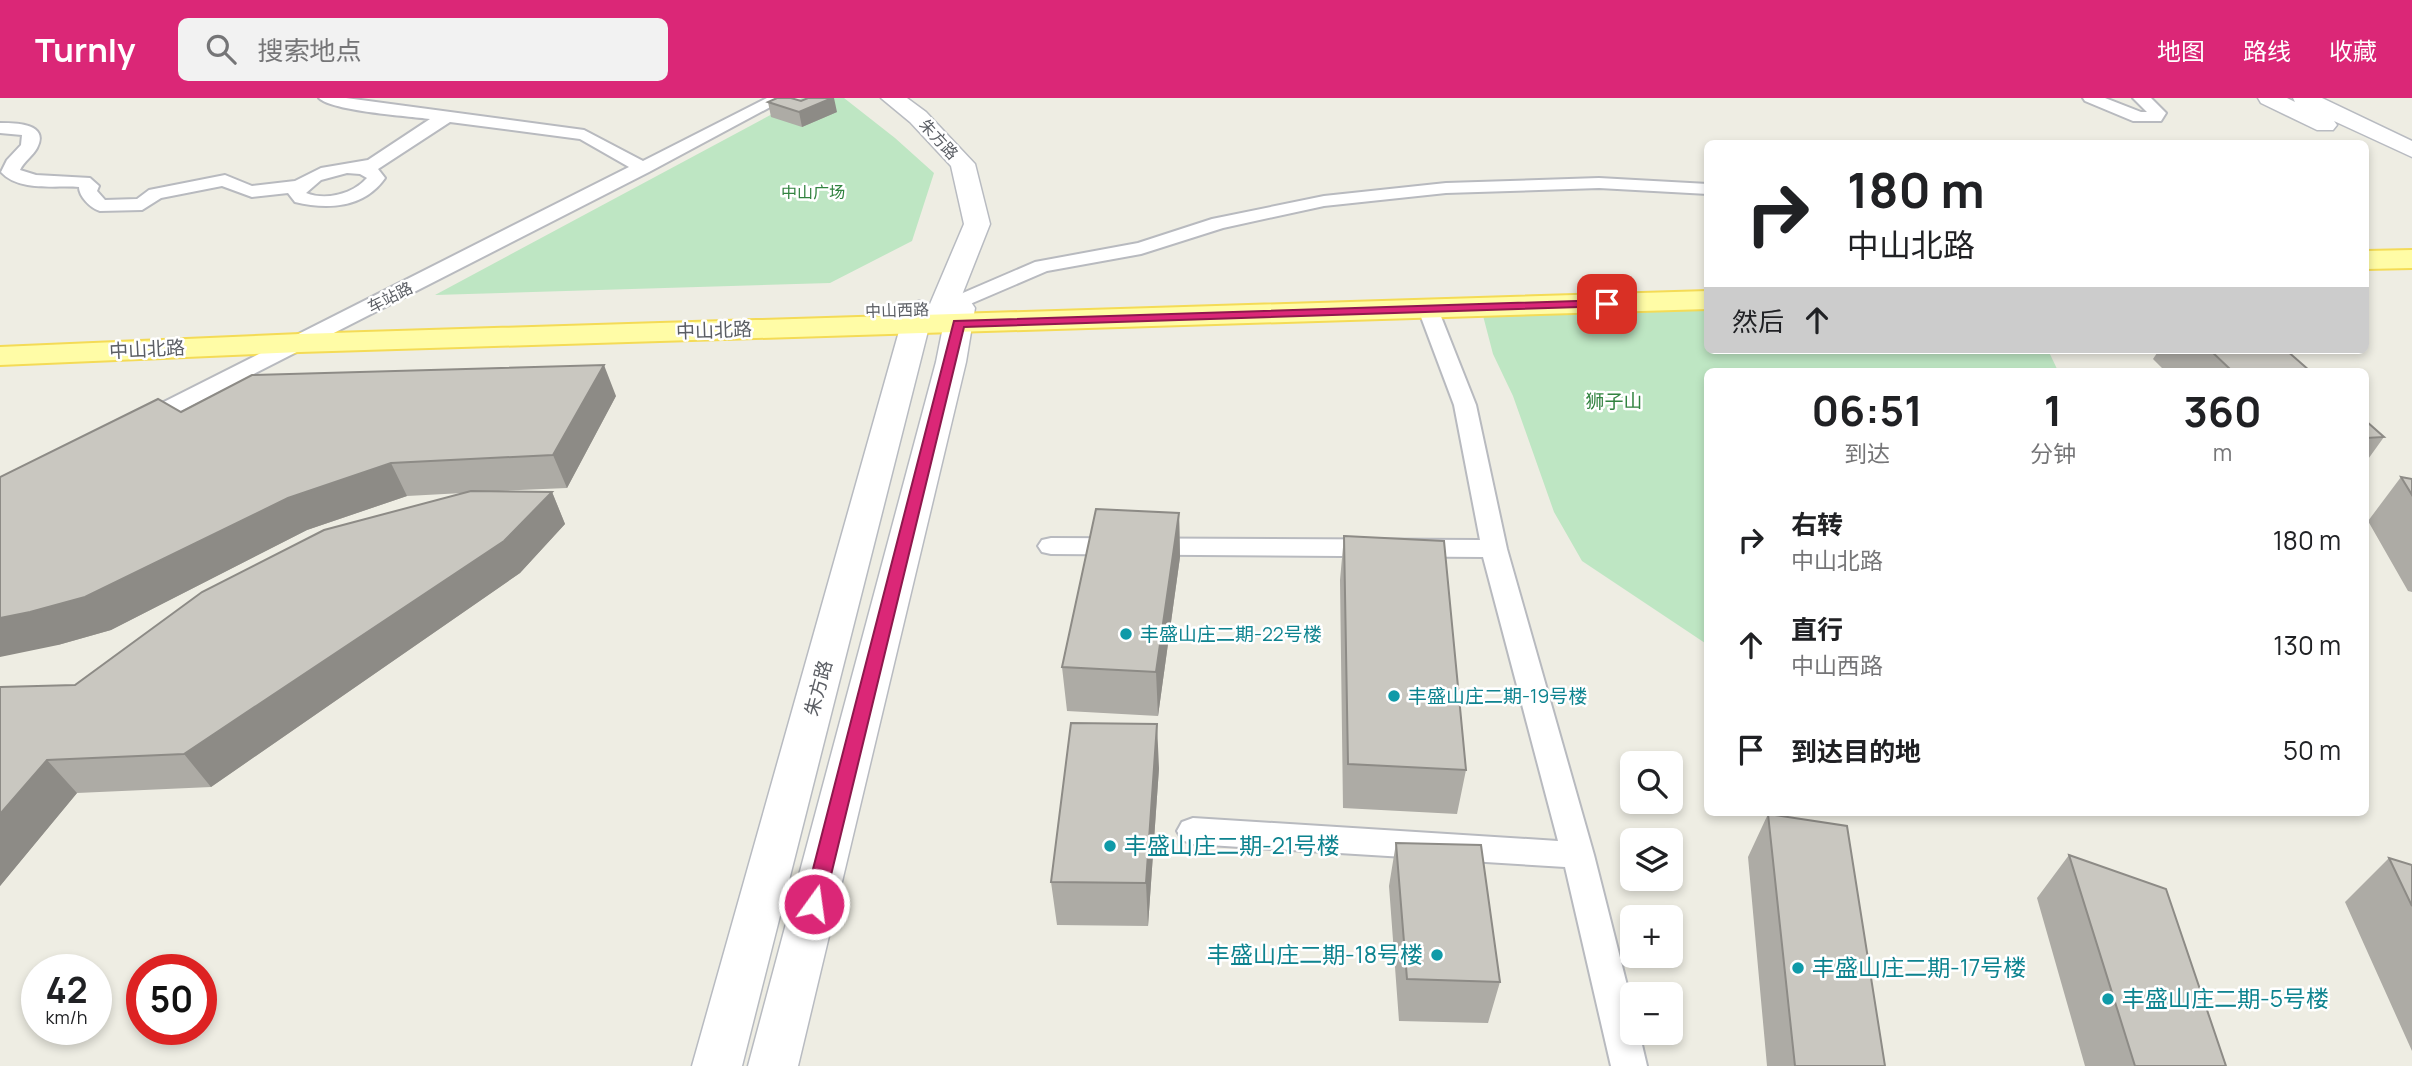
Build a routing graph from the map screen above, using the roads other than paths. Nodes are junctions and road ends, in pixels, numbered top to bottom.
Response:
1 (327, 98) edge
2 (779, 98) edge
3 (892, 98) edge
4 (2091, 98) edge
5 (2141, 98) edge
6 (2269, 98) edge
7 (2304, 98) edge
8 (2158, 113) junction
9 (446, 117) junction
10 (2118, 117) dead end
11 (0, 128) edge
12 (2357, 140) edge
13 (2369, 146) edge
14 (2412, 150) edge
15 (2412, 167) edge
16 (362, 168) junction
17 (643, 168) junction
18 (300, 186) junction
19 (1704, 189) edge
20 (2412, 259) edge
21 (2369, 260) edge
22 (2412, 279) edge
23 (2369, 280) edge
24 (1704, 282) edge
25 (1704, 300) edge
26 (1428, 309) junction
27 (939, 315) junction
28 (674, 317) joint
29 (327, 329) junction
30 (0, 337) edge
31 (300, 343) junction
32 (0, 356) edge
33 (125, 431) edge
34 (1051, 546) dead end
35 (1494, 549) junction
36 (1193, 831) dead end
37 (1578, 855) junction
38 (717, 1066) edge
39 (773, 1066) edge
40 (1629, 1066) edge

1 - 9 street
2 - 17 street, 车站路
3 - 27 main road, 朱方路
4 - 8 street
5 - 8 street
6 - 12 main road
7 - 14 main road
8 - 10 street
9 - 16 street
9 - 17 street
11 - 18 street
13 - 15 main road
16 - 18 street
16 - 18 street
17 - 29 street, 车站路
19 - 27 street
20 - 21 main road
22 - 23 main road
24 - 27 main road, 中山西路
25 - 26 main road
26 - 27 main road, 中山北路
26 - 35 street
27 - 28 main road, 中山西路
27 - 31 main road, 中山北路
27 - 38 main road, 朱方路
27 - 39 main road, 朱方路
28 - 29 main road, 中山北路
29 - 30 main road, 中山北路
29 - 31 street, 车站路
31 - 32 main road, 中山北路
31 - 33 street, 车站路
34 - 35 street
35 - 37 street
36 - 37 street
37 - 40 street

